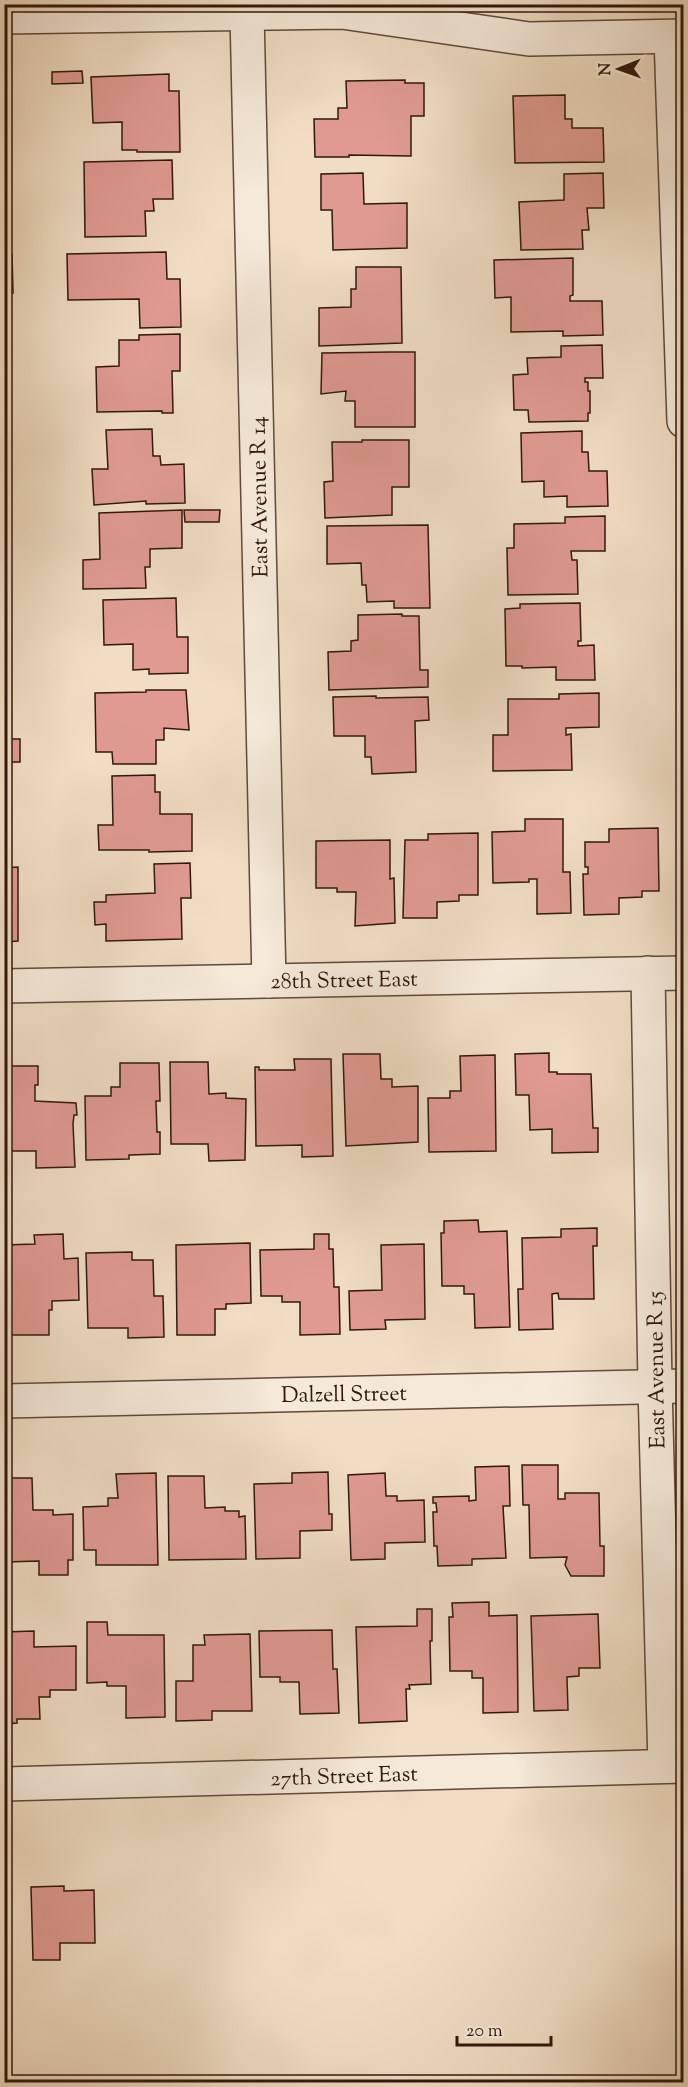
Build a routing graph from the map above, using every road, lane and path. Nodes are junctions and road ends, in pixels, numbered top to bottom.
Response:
1 (248, 13) junction
2 (4, 17) edge
3 (677, 37) edge
4 (684, 422) edge
5 (648, 973) junction
6 (684, 973) edge
7 (269, 981) junction
8 (4, 986) edge
9 (669, 1386) edge
10 (4, 1401) edge
11 (674, 1766) edge
12 (4, 1785) edge

1 - 2 street
1 - 3 street
1 - 7 street, East Avenue R 14
3 - 4 street
5 - 6 street, 28th Street East
5 - 7 street, 28th Street East
5 - 9 street, East Avenue R 15
7 - 8 street, 28th Street East
9 - 10 street, Dalzell Street
9 - 11 street, East Avenue R 15
11 - 12 street, 27th Street East

